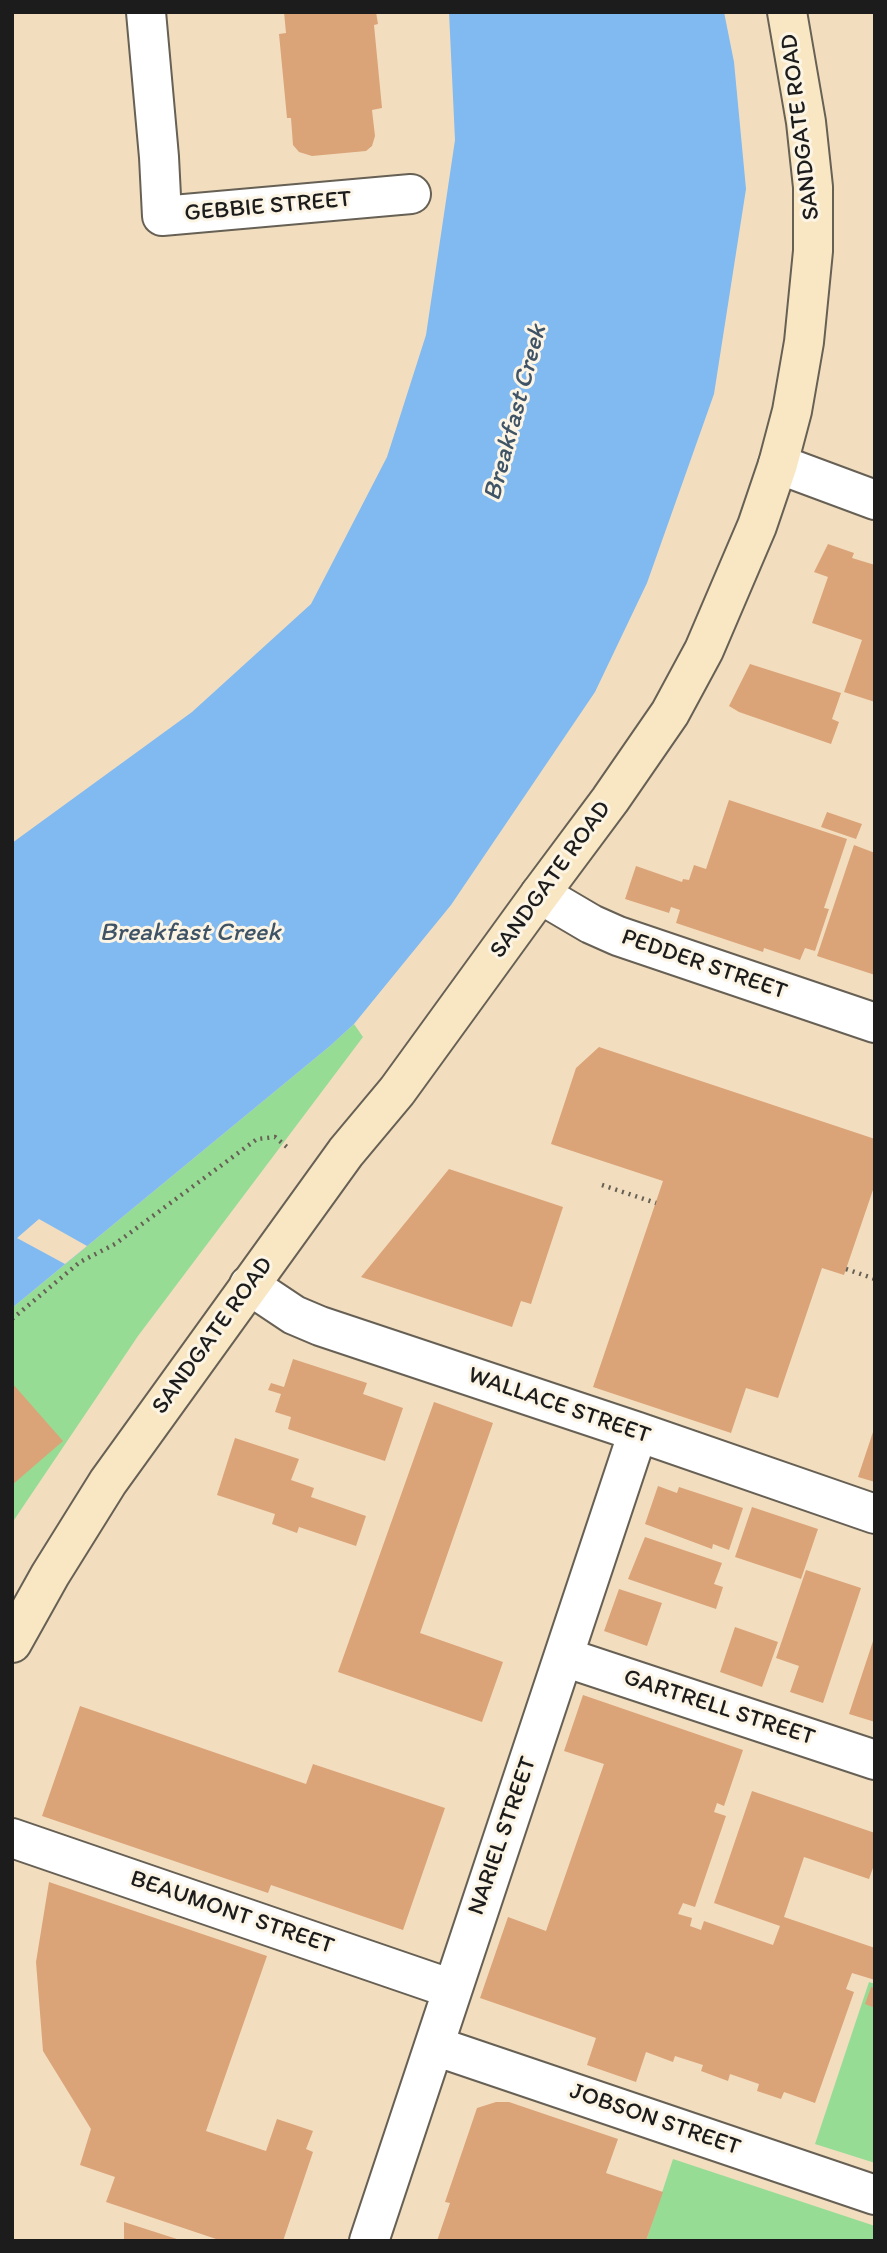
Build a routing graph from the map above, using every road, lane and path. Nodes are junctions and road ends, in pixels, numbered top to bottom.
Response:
1 (146, 12) edge
2 (787, 12) edge
3 (411, 194) dead end
4 (778, 464) junction
5 (875, 500) edge
6 (540, 894) junction
7 (875, 1023) edge
8 (288, 1148) dead end
9 (602, 1185) dead end
10 (656, 1203) dead end
11 (846, 1269) dead end
12 (875, 1279) edge
13 (250, 1285) junction
14 (12, 1319) edge
15 (638, 1432) junction
16 (875, 1514) edge
17 (12, 1643) edge
18 (564, 1657) junction
19 (875, 1760) edge
20 (12, 1838) edge
21 (452, 1989) junction
22 (435, 2046) junction
23 (875, 2195) edge
24 (369, 2241) edge

1 - 3 street, GEBBIE STREET
2 - 4 main road, SANDGATE ROAD
4 - 5 street
4 - 6 main road, SANDGATE ROAD
6 - 7 street, PEDDER STREET
6 - 13 main road, SANDGATE ROAD
8 - 14 path
9 - 10 path
11 - 12 path
13 - 15 street, WALLACE STREET
13 - 17 main road, SANDGATE ROAD
15 - 16 street, WALLACE STREET
15 - 18 street, NARIEL STREET
18 - 19 street, GARTRELL STREET
18 - 21 street, NARIEL STREET
20 - 21 street, BEAUMONT STREET
21 - 22 street, NARIEL STREET
22 - 23 street, JOBSON STREET
22 - 24 street, NARIEL STREET

